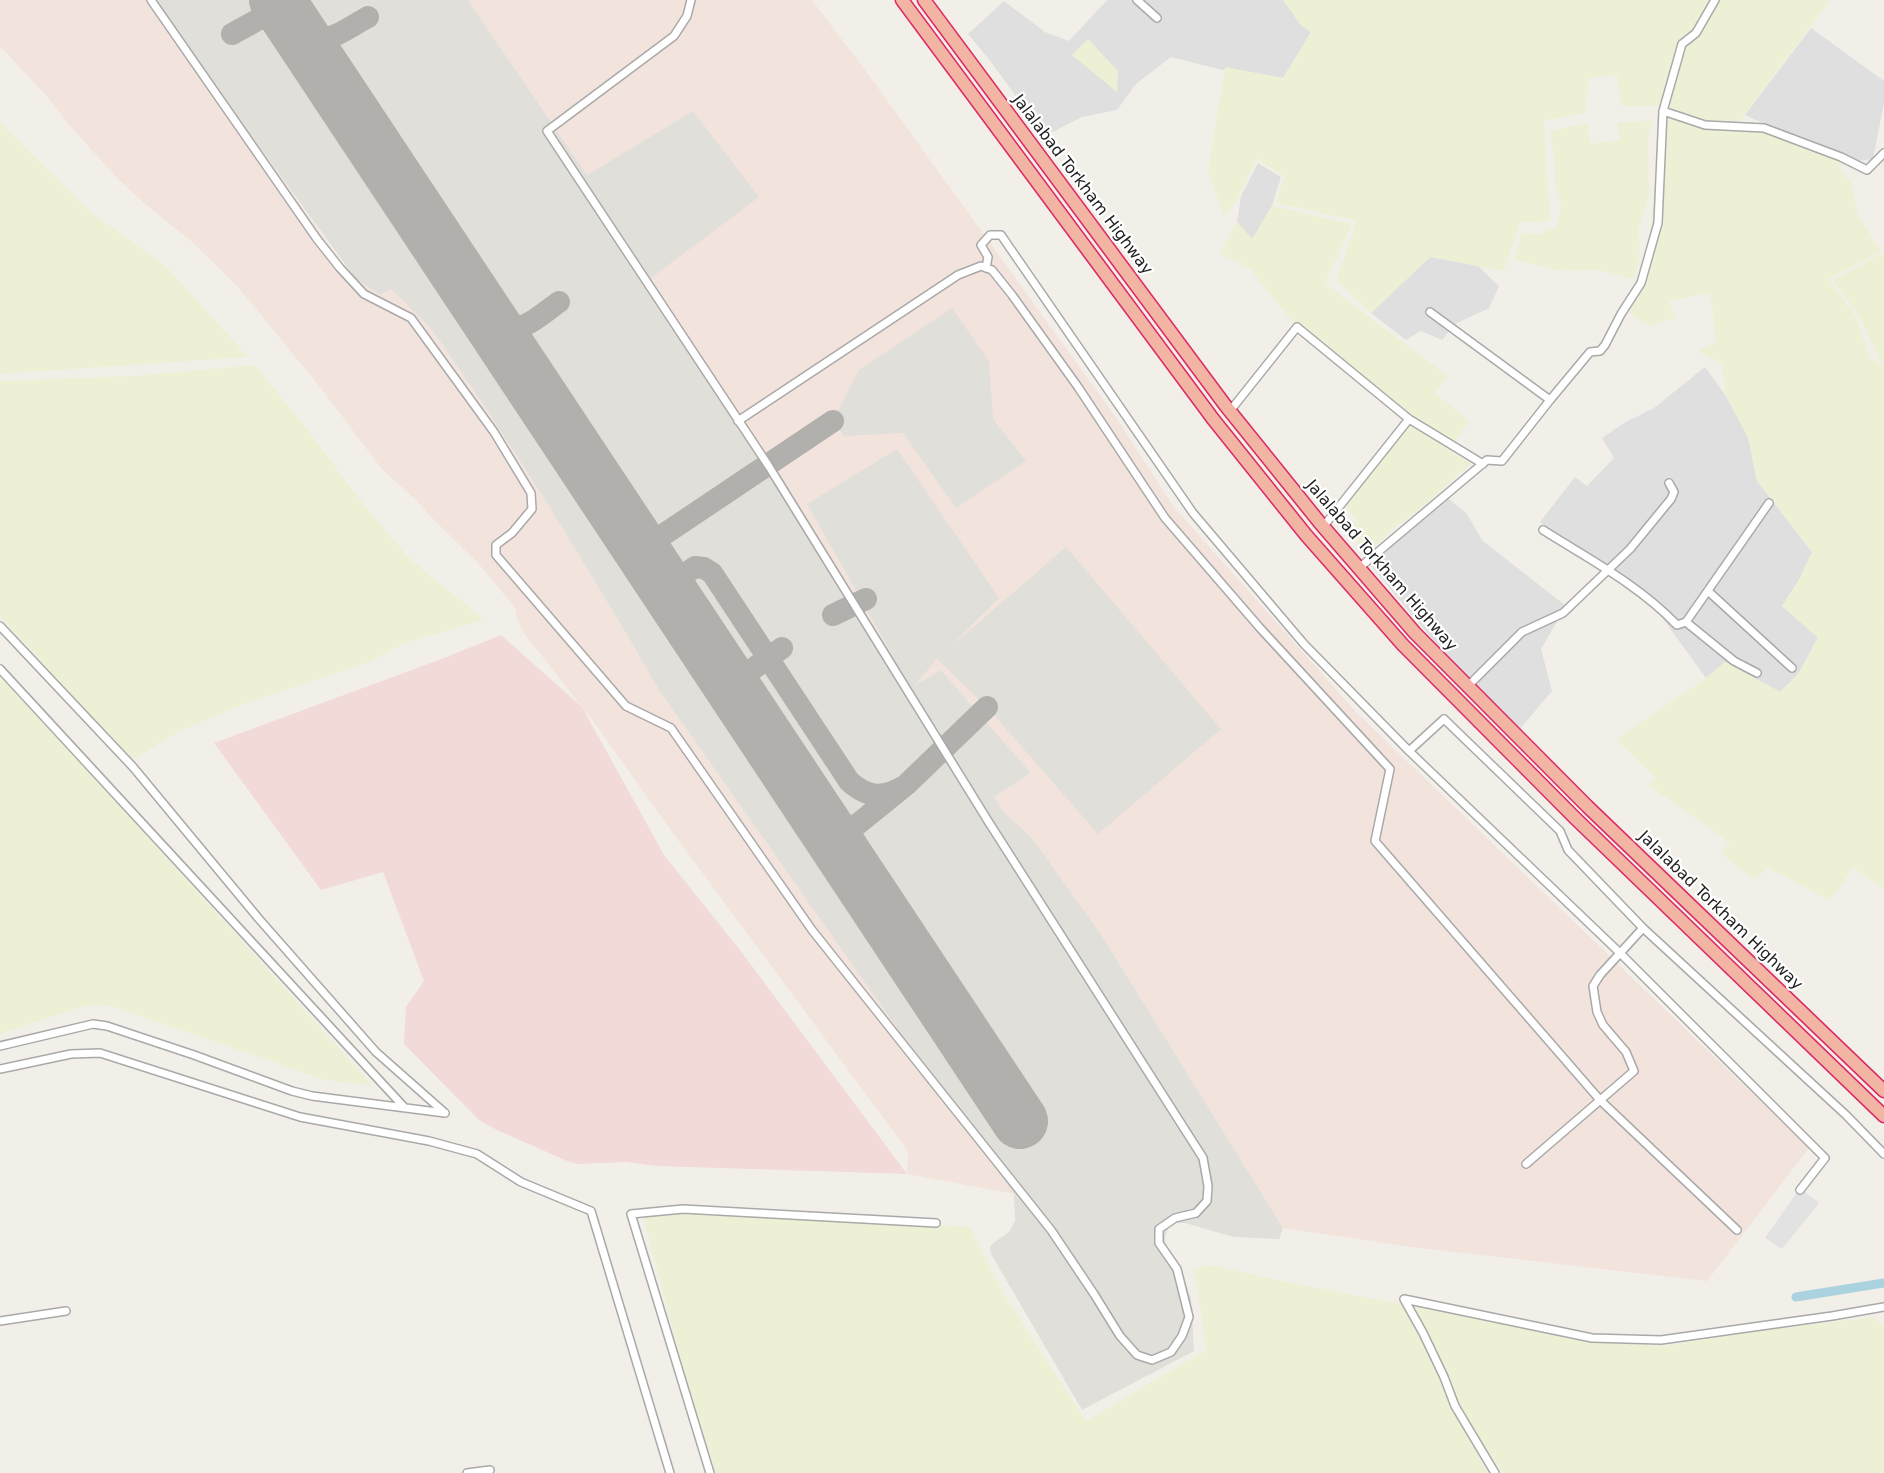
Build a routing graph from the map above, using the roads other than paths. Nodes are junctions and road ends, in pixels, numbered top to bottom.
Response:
1 (151, 0) edge
2 (691, 0) edge
3 (902, 0) edge
4 (924, 0) edge
5 (1137, 0) edge
6 (1715, 0) edge
7 (1157, 18) dead end
8 (1663, 111) junction
9 (1884, 153) edge
10 (986, 268) junction
11 (1430, 312) dead end
12 (1550, 400) junction
13 (1230, 411) junction
14 (1409, 419) junction
15 (738, 421) junction
16 (1483, 464) junction
17 (1669, 483) dead end
18 (1769, 503) dead end
19 (1323, 527) junction
20 (1543, 530) dead end
21 (1359, 568) junction
22 (1607, 571) junction
23 (1708, 591) junction
24 (1686, 622) junction
25 (0, 626) edge
26 (1792, 668) dead end
27 (0, 669) edge
28 (1757, 673) dead end
29 (1468, 686) junction
30 (1409, 751) junction
31 (1643, 928) junction
32 (1620, 953) junction
33 (0, 1046) edge
34 (0, 1070) edge
35 (1884, 1091) edge
36 (1600, 1100) junction
37 (404, 1107) junction
38 (1884, 1116) edge
39 (1884, 1154) edge
40 (1526, 1164) dead end
41 (1800, 1190) dead end
42 (936, 1223) dead end
43 (1737, 1230) dead end
44 (1884, 1307) edge
45 (66, 1311) dead end
46 (0, 1322) edge
47 (490, 1470) dead end
48 (467, 1473) edge
49 (670, 1473) edge
50 (710, 1473) edge
51 (1495, 1473) edge

1 - 15 street
2 - 15 street
3 - 38 highway
4 - 13 highway, Jalalabad Torkham Highway
5 - 7 street
6 - 8 street
8 - 9 street
8 - 12 street
10 - 15 street
10 - 30 street
10 - 36 street
11 - 12 street
12 - 16 street
13 - 14 street
13 - 19 highway, Jalalabad Torkham Highway
14 - 16 street
14 - 19 street
16 - 21 street
17 - 22 street
18 - 23 street
19 - 21 highway, Jalalabad Torkham Highway
20 - 22 street
21 - 29 highway, Jalalabad Torkham Highway
22 - 24 street
22 - 29 street
23 - 24 street
23 - 26 street
24 - 28 street
25 - 37 street
27 - 37 street
29 - 35 highway, Jalalabad Torkham Highway
30 - 31 street
30 - 32 street
31 - 32 street
31 - 39 street
32 - 36 street
32 - 41 street
33 - 37 street
34 - 49 street
36 - 40 street
36 - 43 street
42 - 50 street
44 - 51 street
45 - 46 street
47 - 48 street

